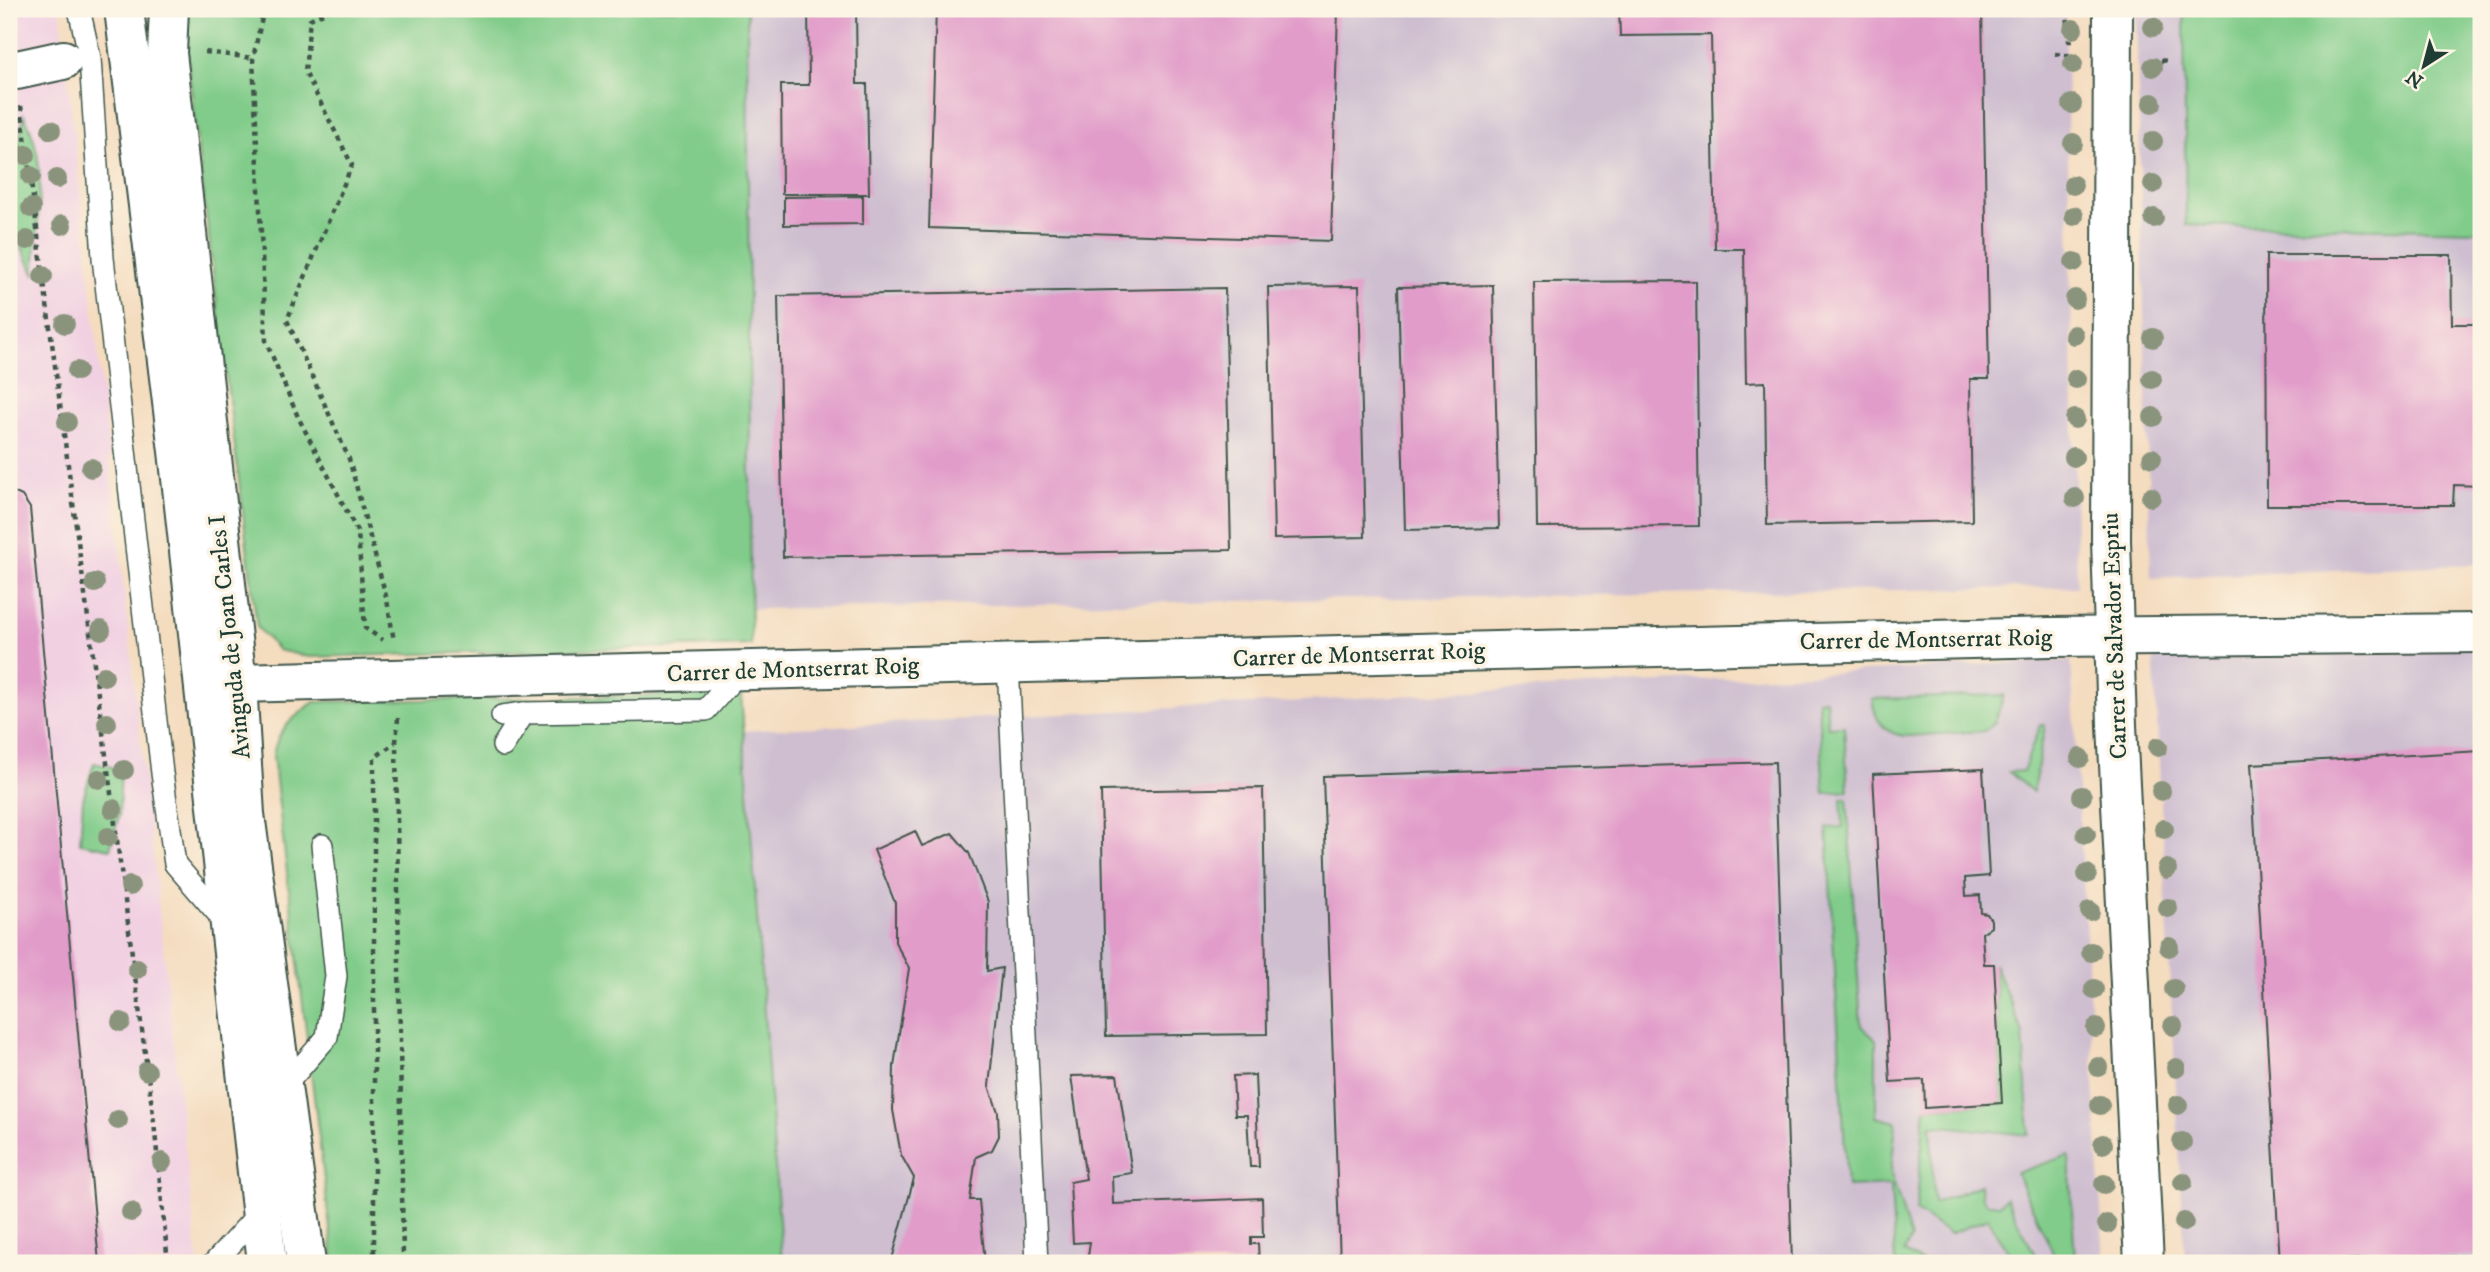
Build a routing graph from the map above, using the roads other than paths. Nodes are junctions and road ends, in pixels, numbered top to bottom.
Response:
1 (79, 9) edge
2 (124, 9) edge
3 (169, 9) edge
4 (2112, 9) edge
5 (63, 60) dead end
6 (13, 69) edge
7 (2481, 633) edge
8 (2114, 638) junction
9 (1008, 664) junction
10 (739, 671) junction
11 (237, 683) junction
12 (524, 713) junction
13 (502, 716) dead end
14 (503, 746) dead end
15 (322, 845) dead end
16 (230, 929) junction
17 (283, 1088) junction
18 (260, 1212) junction
19 (214, 1263) edge
20 (267, 1263) edge
21 (306, 1263) edge
22 (1037, 1263) edge
23 (2144, 1263) edge

1 - 16 lane
2 - 16 street, Avinguda de Joan Carles I
3 - 11 street, Avinguda de Joan Carles I
4 - 8 street, Carrer de Salvador Espriu
5 - 6 street
7 - 8 street, Carrer de Montserrat Roig
8 - 9 street, Carrer de Montserrat Roig
8 - 23 street, Carrer de Salvador Espriu
9 - 10 street, Carrer de Montserrat Roig
9 - 22 lane
10 - 11 street, Carrer de Montserrat Roig
10 - 12 lane
11 - 17 street, Avinguda de Joan Carles I
12 - 13 lane
12 - 14 lane
15 - 17 lane
16 - 18 street, Avinguda de Joan Carles I
17 - 21 street, Avinguda de Joan Carles I
18 - 19 lane
18 - 20 street, Avinguda de Joan Carles I

